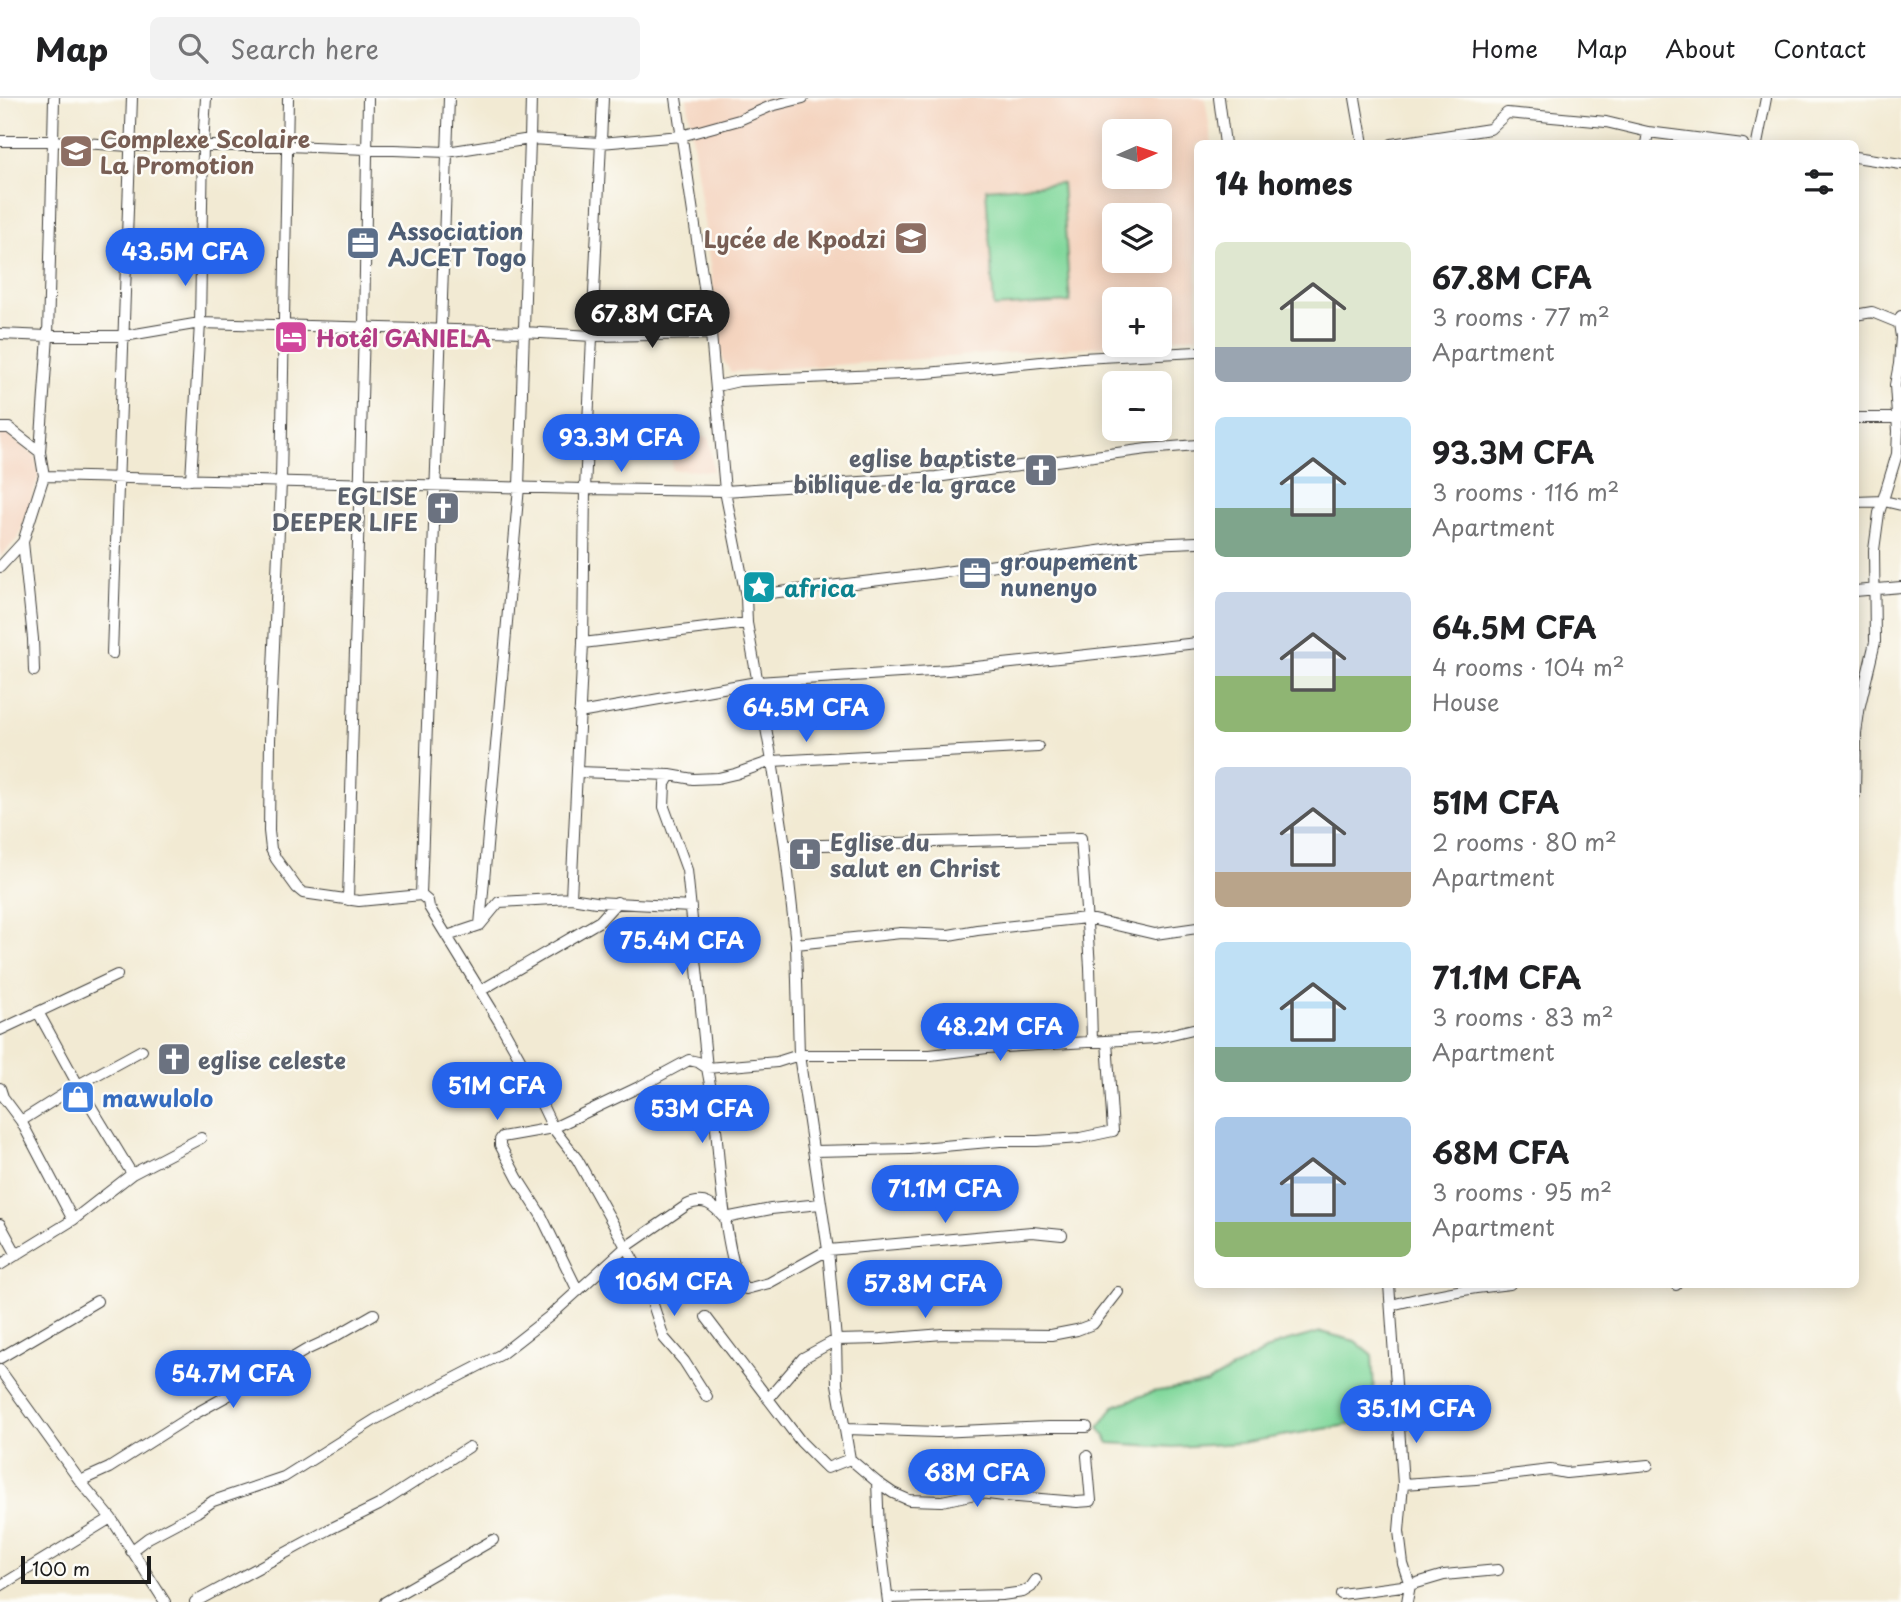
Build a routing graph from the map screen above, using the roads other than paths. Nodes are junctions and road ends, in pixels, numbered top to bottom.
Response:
1 (54, 98) edge
2 (132, 98) edge
3 (206, 98) edge
4 (288, 98) edge
5 (368, 98) edge
6 (449, 98) edge
7 (531, 98) edge
8 (604, 98) edge
9 (676, 98) edge
10 (803, 98) edge
11 (1219, 98) edge
12 (1355, 98) edge
13 (1766, 98) edge
14 (1648, 132) junction
15 (681, 136) junction
16 (530, 139) junction
17 (1224, 140) edge
18 (1362, 140) edge
19 (1416, 140) edge
20 (1647, 140) edge
21 (1711, 140) edge
22 (1758, 140) edge
23 (0, 141) edge
24 (53, 141) junction
25 (601, 144) junction
26 (203, 145) junction
27 (129, 146) junction
28 (287, 146) junction
29 (366, 148) junction
30 (447, 152) junction
31 (1859, 158) edge
32 (1901, 164) edge
33 (1859, 314) edge
34 (1900, 319) edge
35 (200, 323) junction
36 (283, 325) junction
37 (364, 328) junction
38 (442, 329) junction
39 (524, 332) junction
40 (0, 334) edge
41 (711, 334) junction
42 (48, 336) junction
43 (124, 336) junction
44 (592, 336) junction
45 (1901, 337) edge
46 (1194, 352) edge
47 (717, 386) junction
48 (1859, 418) edge
49 (1897, 418) junction
50 (0, 428) edge
51 (1194, 445) edge
52 (40, 452) junction
53 (44, 476) junction
54 (117, 477) junction
55 (191, 480) junction
56 (281, 482) junction
57 (359, 484) junction
58 (436, 485) junction
59 (519, 487) junction
60 (585, 489) junction
61 (725, 491) junction
62 (1884, 501) junction
63 (1859, 502) edge
64 (1901, 505) edge
65 (1194, 541) edge
66 (23, 542) junction
67 (0, 567) edge
68 (1901, 587) edge
69 (1875, 588) junction
70 (1859, 590) edge
71 (746, 596) junction
72 (747, 623) junction
73 (583, 643) junction
74 (1194, 643) edge
75 (112, 654) dead end
76 (34, 671) dead end
77 (757, 682) junction
78 (1859, 712) edge
79 (579, 713) junction
80 (1038, 747) dead end
81 (772, 761) junction
82 (577, 772) junction
83 (670, 775) junction
84 (785, 846) junction
85 (421, 895) junction
86 (570, 898) junction
87 (348, 900) junction
88 (617, 902) junction
89 (691, 907) junction
90 (1086, 918) junction
91 (480, 925) junction
92 (1194, 928) edge
93 (447, 936) junction
94 (796, 944) junction
95 (117, 975) dead end
96 (480, 991) junction
97 (38, 1012) junction
98 (1194, 1029) edge
99 (0, 1030) edge
100 (1092, 1041) junction
101 (1107, 1041) junction
102 (142, 1050) dead end
103 (799, 1055) junction
104 (707, 1068) junction
105 (78, 1085) junction
106 (0, 1088) edge
107 (22, 1121) junction
108 (554, 1128) junction
109 (201, 1138) dead end
110 (814, 1150) junction
111 (132, 1174) junction
112 (820, 1204) junction
113 (725, 1218) junction
114 (73, 1220) junction
115 (0, 1224) edge
116 (1062, 1234) dead end
117 (626, 1247) junction
118 (828, 1250) junction
119 (17, 1255) junction
120 (0, 1265) edge
121 (1389, 1288) edge
122 (1470, 1288) edge
123 (578, 1291) junction
124 (1118, 1292) dead end
125 (97, 1301) dead end
126 (1391, 1305) junction
127 (374, 1314) dead end
128 (706, 1317) dead end
129 (836, 1340) junction
130 (0, 1357) edge
131 (0, 1370) edge
132 (707, 1397) dead end
133 (768, 1399) junction
134 (1087, 1427) dead end
135 (846, 1429) junction
136 (469, 1447) dead end
137 (1087, 1456) dead end
138 (850, 1459) junction
139 (1648, 1465) dead end
140 (80, 1481) junction
141 (877, 1482) junction
142 (1403, 1484) junction
143 (111, 1518) junction
144 (493, 1540) dead end
145 (131, 1551) junction
146 (1498, 1570) dead end
147 (1036, 1580) dead end
148 (2, 1581) edge
149 (1410, 1585) junction
150 (1341, 1594) dead end
151 (888, 1600) edge
152 (165, 1602) edge
153 (195, 1602) edge
154 (385, 1602) edge
155 (1407, 1602) edge

1 - 24 street
2 - 27 street
3 - 26 street
4 - 28 street
5 - 29 street
6 - 30 street
7 - 16 street
8 - 25 street
9 - 15 street
10 - 15 street
11 - 17 street
12 - 18 street
13 - 22 street
14 - 19 street
14 - 20 street
14 - 21 street
15 - 25 street
15 - 41 street
16 - 25 street
16 - 30 street
16 - 39 street
23 - 24 street
24 - 27 street
24 - 42 street
25 - 44 street
26 - 27 street
26 - 28 street
26 - 35 street
27 - 43 street
28 - 29 street
28 - 36 street
29 - 30 street
29 - 37 street
30 - 38 street
31 - 32 street
33 - 34 street
34 - 45 street
35 - 36 street
35 - 43 street
35 - 55 street
36 - 37 street
36 - 56 street
37 - 38 street
37 - 57 street
38 - 39 street
38 - 58 street
39 - 44 street
39 - 59 street
40 - 42 street
41 - 44 street
41 - 47 street
42 - 43 street
42 - 52 street
43 - 54 street
44 - 60 street
45 - 49 street
46 - 47 street
47 - 61 street
48 - 49 street
49 - 62 street
50 - 52 street
51 - 61 street
52 - 53 street
53 - 54 street
53 - 66 street
54 - 55 street
54 - 75 street
55 - 56 street
56 - 57 street
56 - 87 street
57 - 58 street
57 - 87 street
58 - 59 street
58 - 85 street
59 - 60 street
59 - 91 street
60 - 61 street
60 - 73 street
61 - 71 street
62 - 63 street
62 - 64 street
62 - 69 street
65 - 71 street
66 - 67 street
66 - 76 street
68 - 69 street
69 - 70 street
69 - 78 street
71 - 72 street
72 - 73 street
72 - 77 street
73 - 79 street
74 - 77 street
77 - 79 street
77 - 81 street
79 - 82 street
80 - 81 street
81 - 83 street
81 - 84 street
82 - 83 street
82 - 86 street
83 - 89 street
84 - 90 street
84 - 94 street
85 - 87 street
85 - 93 street
86 - 88 street
86 - 91 street
88 - 89 street
88 - 96 street
89 - 104 street
90 - 92 street
90 - 94 street
90 - 100 street
91 - 93 street
93 - 96 street
94 - 103 street
95 - 97 street
96 - 108 street
97 - 99 street
97 - 105 street
98 - 101 street
100 - 101 street
100 - 103 street
101 - 110 street
102 - 105 street
103 - 104 street
103 - 110 street
104 - 108 street
104 - 113 street
105 - 107 street
105 - 111 street
106 - 107 street
107 - 114 street
108 - 117 street
108 - 123 street
109 - 111 street
110 - 112 street
111 - 114 street
112 - 113 street
112 - 118 street
113 - 117 street
113 - 118 street
114 - 119 street
115 - 119 street
116 - 118 street
117 - 123 street
117 - 132 street
118 - 129 street
119 - 120 street
121 - 126 street
122 - 126 street
123 - 145 street
124 - 129 street
125 - 130 street
126 - 142 street
127 - 140 street
128 - 133 street
129 - 133 street
129 - 135 street
131 - 140 street
133 - 138 street
134 - 135 street
135 - 138 street
136 - 153 street
137 - 141 street
138 - 141 street
139 - 142 street
140 - 143 street
141 - 151 street
142 - 149 street
143 - 145 street
143 - 148 street
144 - 154 street
145 - 152 street
146 - 149 street
147 - 151 street
149 - 150 street
149 - 155 street

